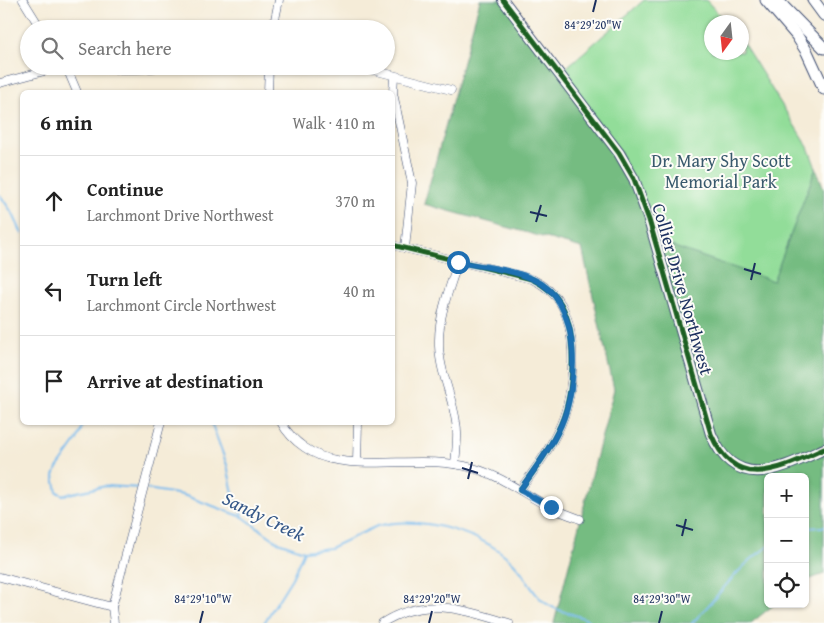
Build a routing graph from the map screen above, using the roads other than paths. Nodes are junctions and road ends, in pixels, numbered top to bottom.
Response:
1 (23, 0) edge
2 (279, 0) edge
3 (503, 0) edge
4 (766, 0) edge
5 (777, 0) edge
6 (813, 0) edge
7 (824, 15) edge
8 (35, 20) edge
9 (275, 20) edge
10 (824, 48) edge
11 (28, 75) edge
12 (68, 75) edge
13 (269, 75) edge
14 (390, 75) edge
15 (394, 76) junction
16 (0, 82) edge
17 (824, 89) edge
18 (76, 90) edge
19 (268, 90) edge
20 (393, 90) edge
21 (451, 90) dead end
22 (395, 102) edge
23 (395, 246) edge
24 (405, 248) junction
25 (458, 262) junction
26 (160, 425) edge
27 (283, 425) edge
28 (358, 425) edge
29 (824, 450) edge
30 (357, 462) junction
31 (455, 464) junction
32 (520, 490) junction
33 (580, 519) dead end
34 (0, 577) edge
35 (112, 607) junction
36 (114, 623) edge
37 (382, 623) edge
38 (509, 623) edge

1 - 8 street
2 - 9 street
3 - 29 main road, Collier Drive Northwest
4 - 17 highway
5 - 10 highway
6 - 7 highway
11 - 16 street
12 - 18 street
13 - 19 street
14 - 15 street
15 - 20 street
15 - 21 street
22 - 24 street
23 - 24 street
24 - 25 street
25 - 31 street
25 - 32 street
26 - 35 street
27 - 30 street
28 - 30 street
30 - 31 street
31 - 32 street
32 - 33 street
34 - 35 street
35 - 36 street
37 - 38 street

